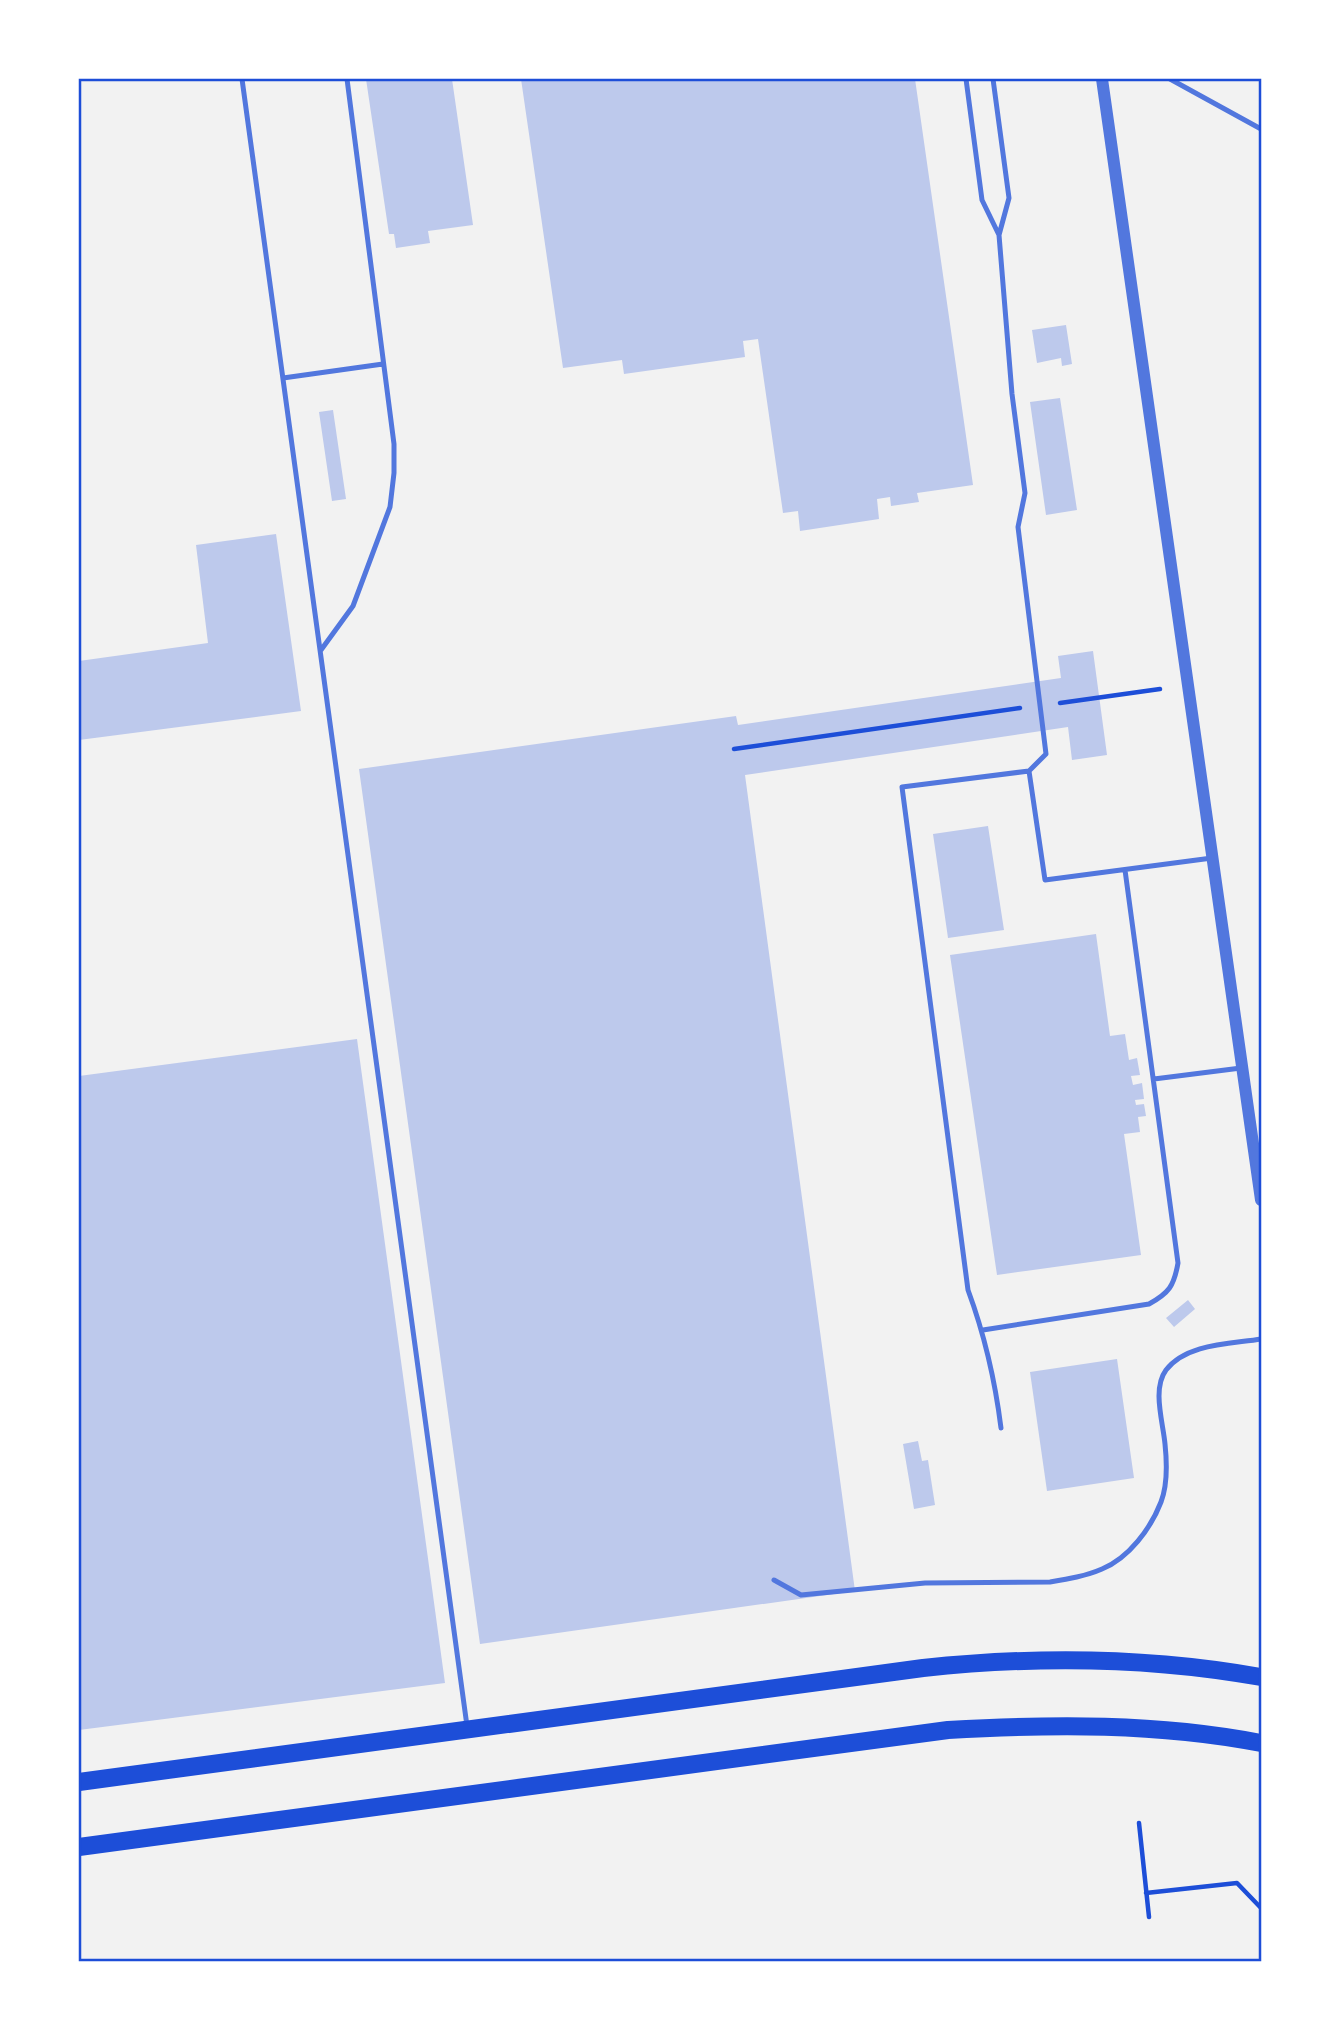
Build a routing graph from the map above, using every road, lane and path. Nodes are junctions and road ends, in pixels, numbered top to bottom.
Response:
1 (242, 79) edge
2 (347, 79) edge
3 (966, 79) edge
4 (993, 79) edge
5 (1102, 79) edge
6 (1170, 79) edge
7 (1261, 128) edge
8 (999, 236) junction
9 (383, 364) junction
10 (283, 378) junction
11 (320, 651) junction
12 (1160, 689) dead end
13 (1051, 704) dead end
14 (1023, 708) dead end
15 (734, 749) dead end
16 (1029, 771) junction
17 (1212, 858) junction
18 (1125, 870) junction
19 (1241, 1068) junction
20 (1154, 1079) junction
21 (1261, 1200) edge
22 (983, 1330) junction
23 (1261, 1339) edge
24 (1001, 1428) dead end
25 (774, 1580) dead end
26 (1261, 1677) edge
27 (467, 1730) junction
28 (1261, 1743) edge
29 (79, 1782) edge
30 (1139, 1824) dead end
31 (79, 1847) edge
32 (1146, 1893) junction
33 (1261, 1908) edge
34 (1149, 1917) dead end

1 - 10 lane
2 - 9 lane
3 - 8 lane
4 - 8 lane
5 - 17 street
6 - 7 lane
8 - 16 lane
9 - 10 lane
9 - 11 lane
10 - 11 lane
11 - 27 lane
12 - 13 path
14 - 15 path
16 - 18 lane
16 - 22 lane
17 - 18 lane
17 - 19 street
18 - 20 lane
19 - 20 lane
19 - 21 street
20 - 22 lane
22 - 24 lane
23 - 25 lane
26 - 27 main road
27 - 29 main road
28 - 31 main road
30 - 32 path
32 - 33 path
32 - 34 path

